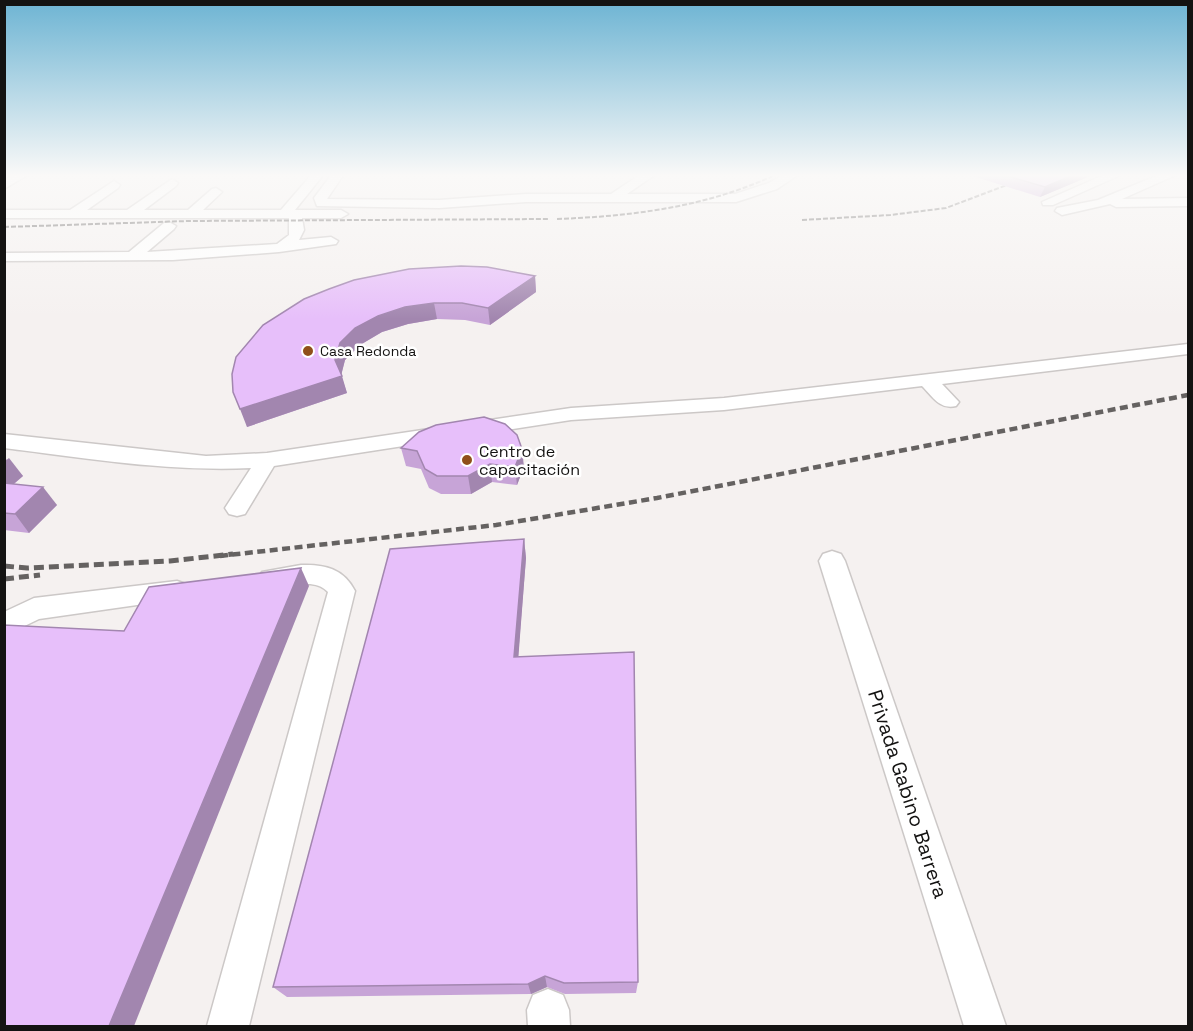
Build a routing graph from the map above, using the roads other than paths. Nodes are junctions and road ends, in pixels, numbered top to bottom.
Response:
1 (296, 222) edge
2 (169, 226) dead end
3 (331, 241) dead end
4 (285, 246) junction
5 (134, 256) junction
6 (4, 257) edge
7 (1188, 349) edge
8 (927, 380) junction
9 (949, 402) dead end
10 (4, 441) edge
11 (267, 460) junction
12 (237, 508) dead end
13 (832, 561) dead end
14 (241, 582) edge
15 (207, 587) edge
16 (4, 625) edge
17 (228, 1026) edge
18 (985, 1026) edge

1 - 4 street
2 - 5 street
3 - 4 street
4 - 5 street
5 - 6 street
7 - 8 street
8 - 9 street
8 - 11 street
10 - 11 street
11 - 12 street
13 - 18 street, Privada Gabino Barrera
14 - 17 street
15 - 16 street

